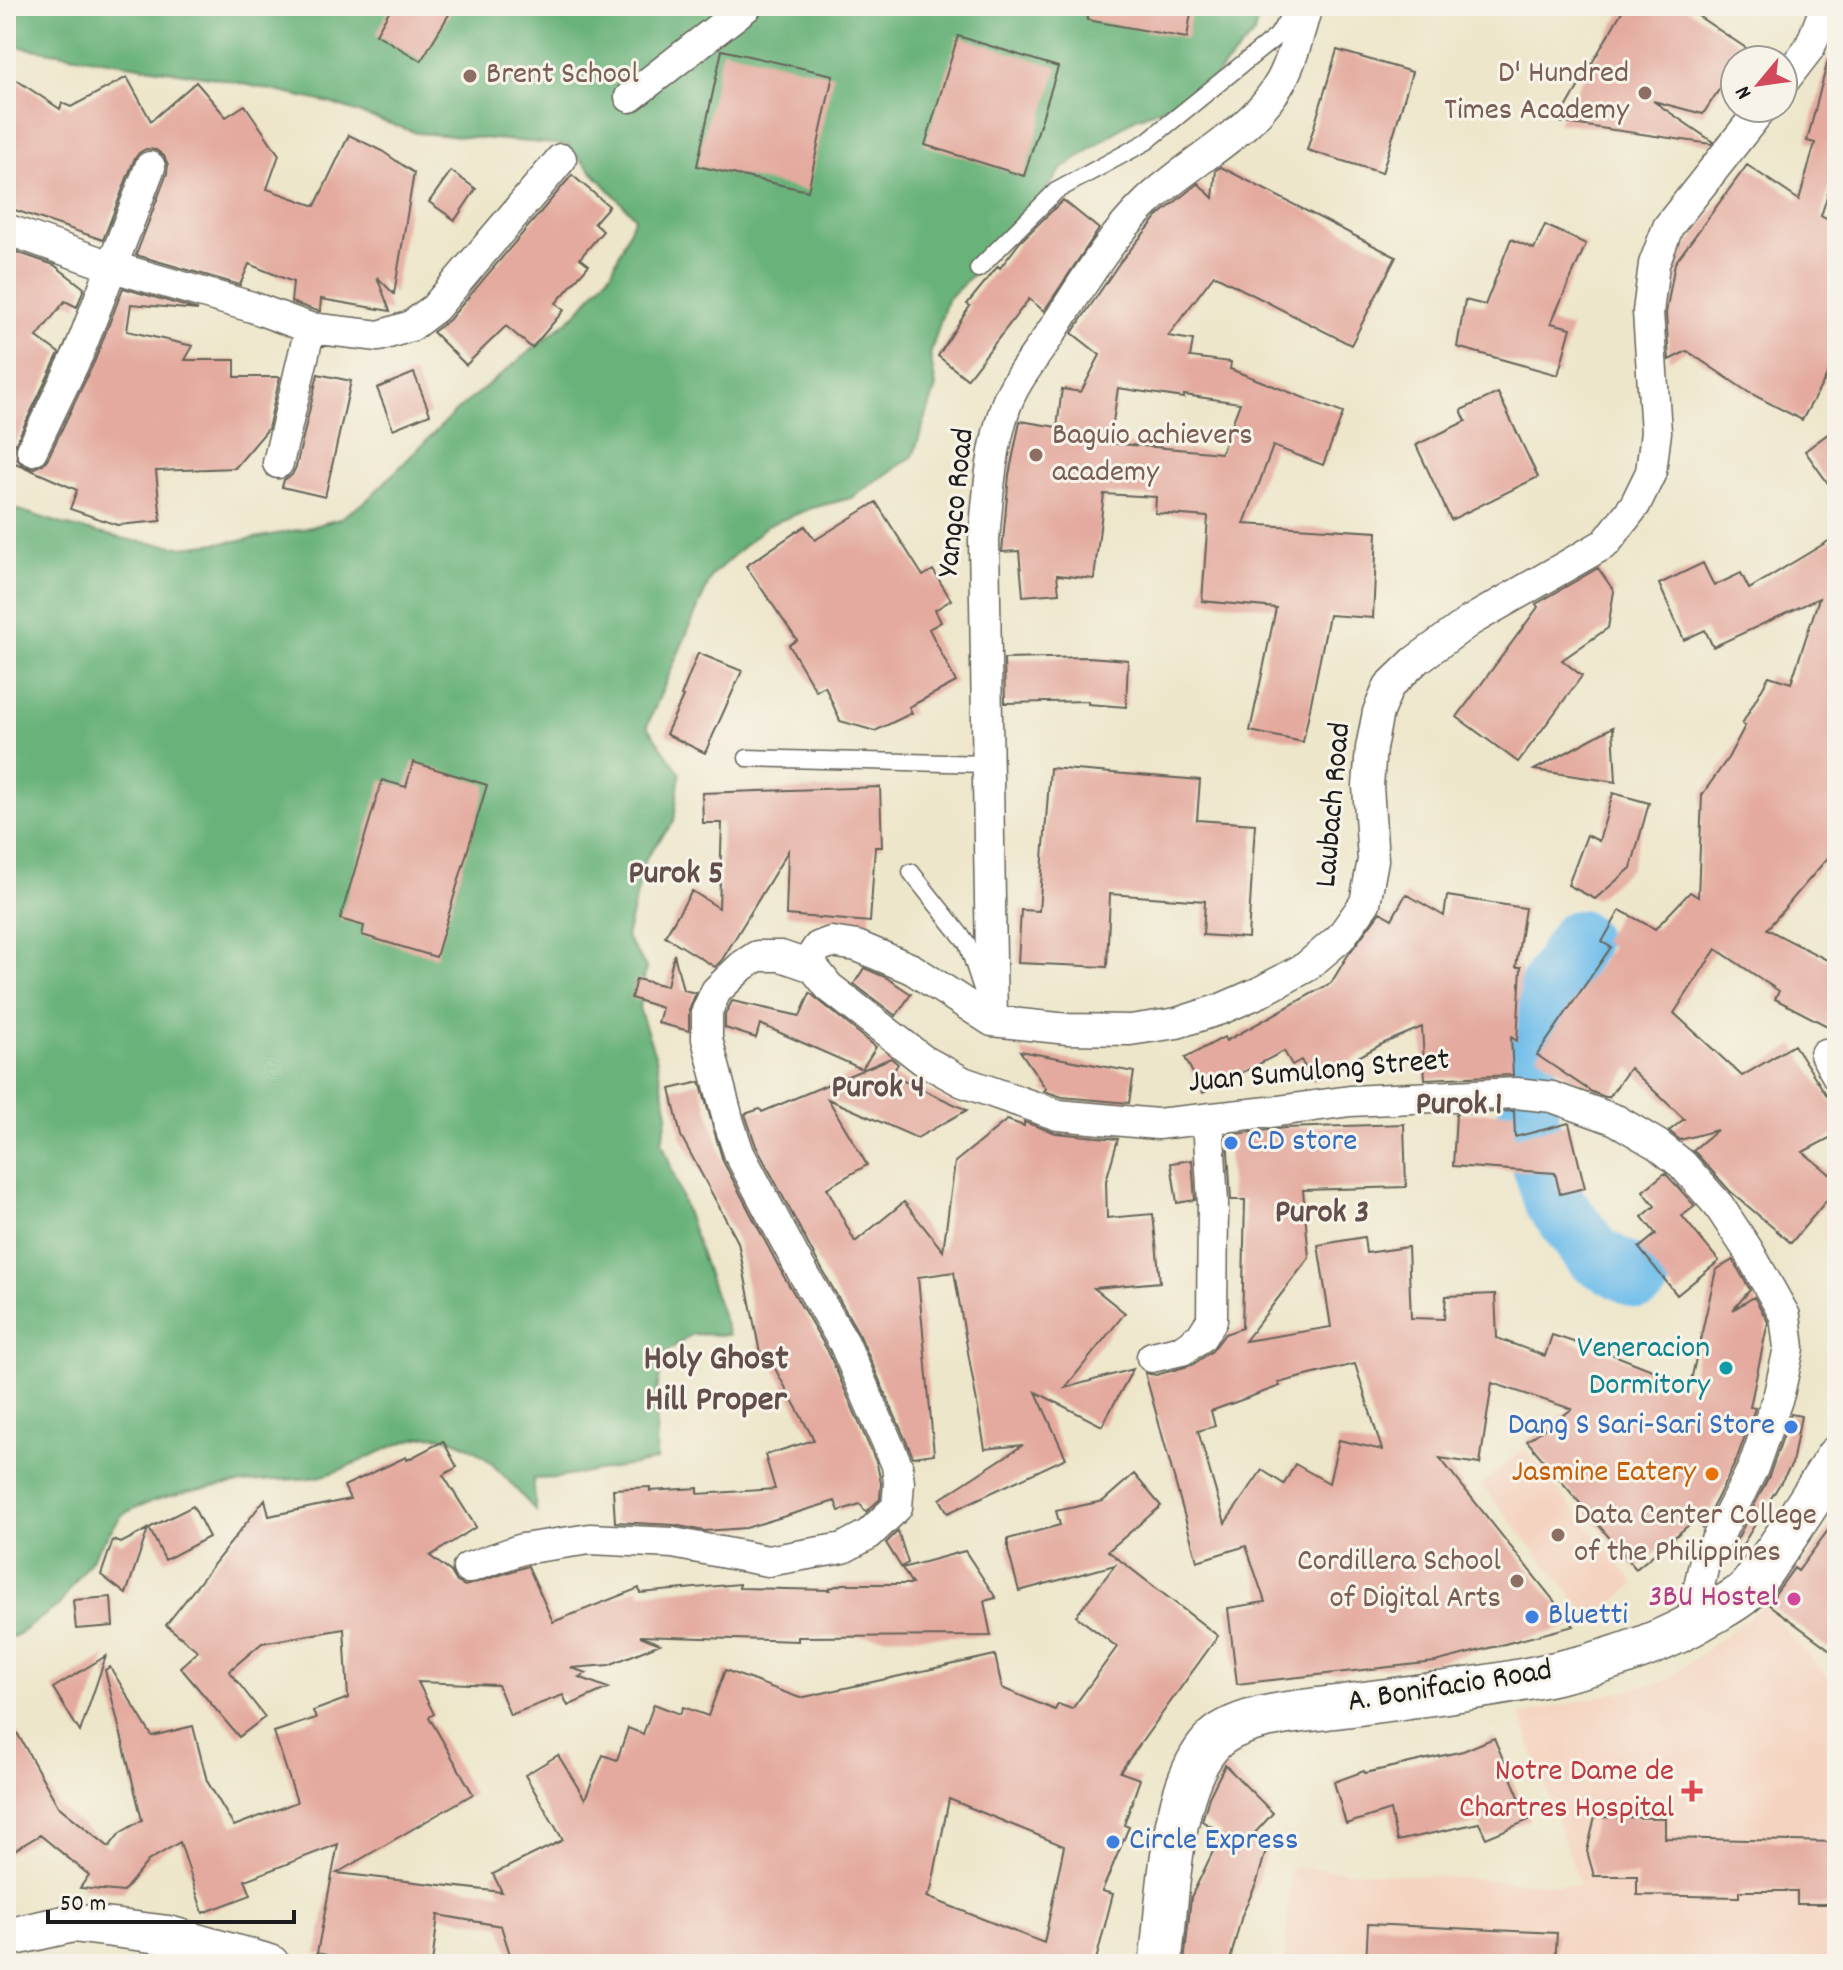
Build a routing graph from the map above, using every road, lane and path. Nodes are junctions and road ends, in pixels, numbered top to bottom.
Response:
1 (747, 6) edge
2 (1295, 6) edge
3 (1307, 6) edge
4 (1826, 6) edge
5 (1799, 61) edge
6 (630, 97) dead end
7 (1749, 124) edge
8 (561, 159) dead end
9 (150, 167) dead end
10 (6, 229) edge
11 (113, 267) junction
12 (978, 269) dead end
13 (310, 328) junction
14 (32, 450) dead end
15 (278, 463) dead end
16 (747, 758) dead end
17 (987, 764) junction
18 (911, 872) dead end
19 (813, 967) junction
20 (992, 1021) junction
21 (1208, 1120) junction
22 (1152, 1357) dead end
23 (1837, 1457) edge
24 (468, 1568) dead end
25 (1690, 1627) junction
26 (6, 1938) edge
27 (270, 1964) edge
28 (1160, 1964) edge

1 - 6 street
2 - 12 lane
3 - 17 street, Yangco Road
4 - 5 street
7 - 20 street, Laubach Road
8 - 13 street
9 - 11 street
10 - 11 street
11 - 13 street
11 - 14 street
13 - 15 street
16 - 17 lane
17 - 20 street, Yangco Road
18 - 20 lane
19 - 20 street, Laubach Road
19 - 21 street, Juan Sumulong Street
19 - 24 street
21 - 22 street
21 - 25 street, Juan Sumulong Street
23 - 25 main road, A. Bonifacio Road
25 - 28 main road, A. Bonifacio Road
26 - 27 street

